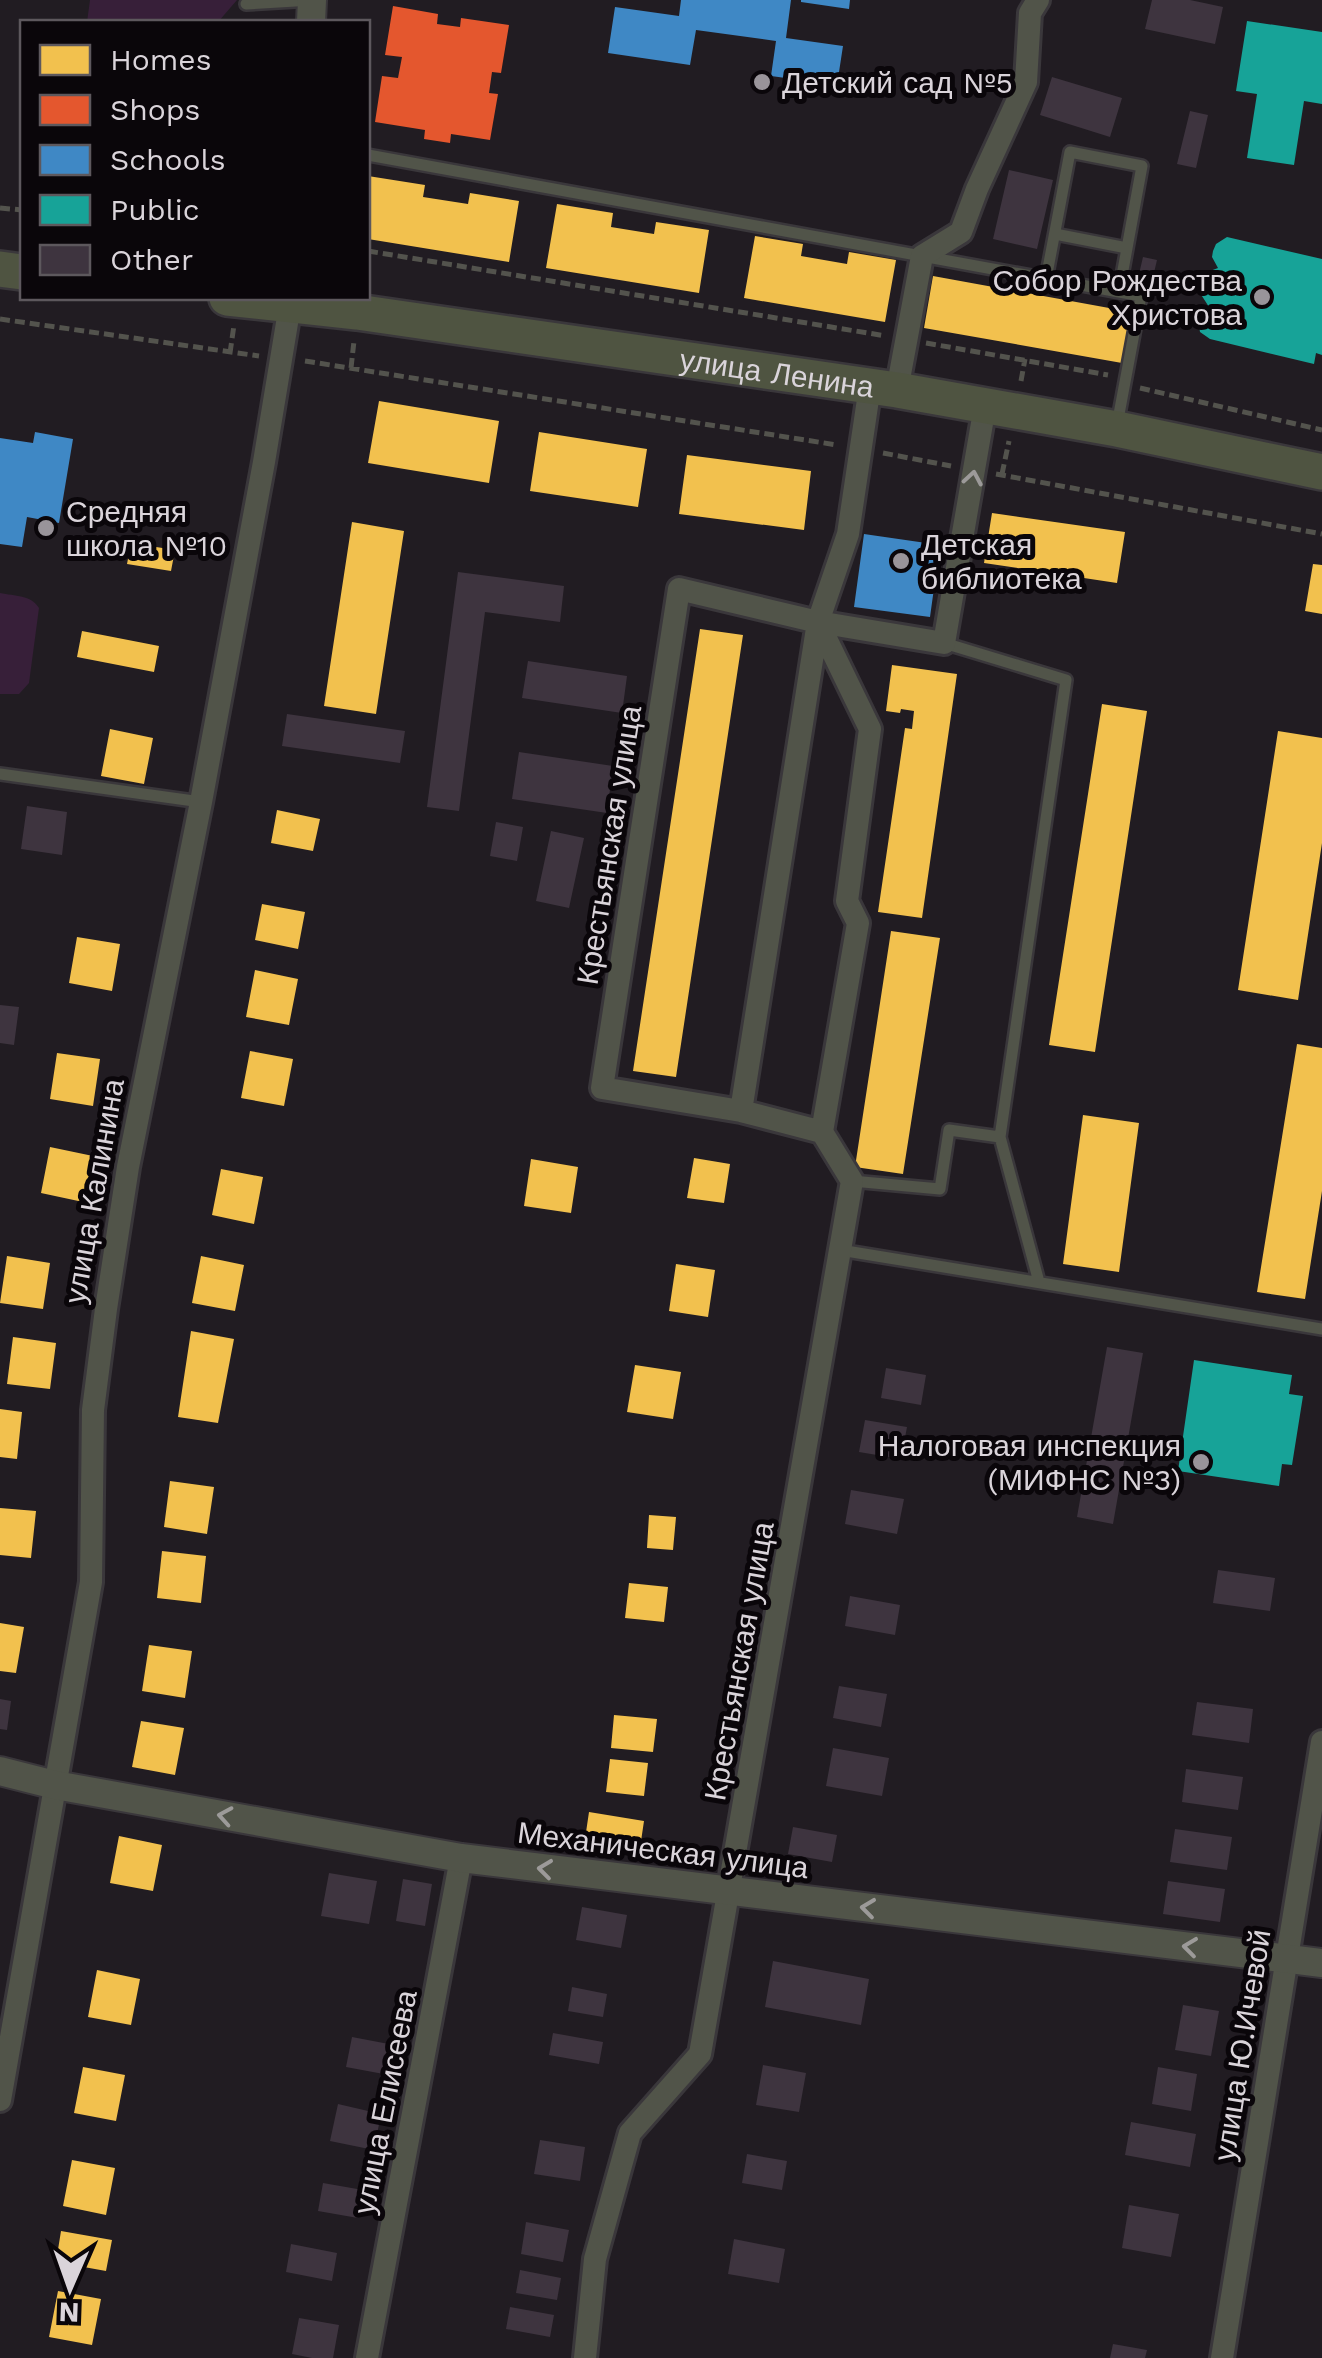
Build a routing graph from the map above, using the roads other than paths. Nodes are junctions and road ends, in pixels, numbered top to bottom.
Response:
1 (312, 0) edge
2 (1038, 0) edge
3 (246, 4) dead end
4 (370, 155) edge
5 (1055, 234) junction
6 (1127, 248) junction
7 (922, 256) junction
8 (1046, 279) junction
9 (1118, 292) junction
10 (291, 301) edge
11 (883, 388) junction
12 (985, 406) junction
13 (1117, 429) junction
14 (1322, 472) edge
15 (818, 622) junction
16 (944, 643) junction
17 (0, 774) edge
18 (200, 802) junction
19 (740, 1111) junction
20 (822, 1132) junction
21 (1000, 1137) junction
22 (852, 1181) junction
23 (840, 1250) junction
24 (1039, 1282) junction
25 (1322, 1329) edge
26 (1322, 1742) edge
27 (0, 1772) edge
28 (55, 1785) junction
29 (462, 1858) junction
30 (730, 1892) junction
31 (1286, 1958) junction
32 (1322, 1963) edge
33 (0, 2100) edge
34 (367, 2358) edge
35 (585, 2358) edge
36 (1222, 2358) edge

1 - 3 lane
2 - 7 street
4 - 7 lane
5 - 6 lane
5 - 6 lane
5 - 8 lane
6 - 9 lane
7 - 8 lane
7 - 11 street
8 - 9 lane
9 - 13 lane
10 - 11 main road, улица Ленина
10 - 18 street, улица Калинина
11 - 12 main road, улица Ленина
11 - 15 street
12 - 13 main road, улица Ленина
16 -> 12 street
13 - 14 main road, улица Ленина
15 - 16 street, Крестьянская улица
15 - 19 street
15 - 19 street, Крестьянская улица
15 - 20 street
16 - 21 lane
17 - 18 lane
18 - 28 street, улица Калинина
19 - 20 street, Крестьянская улица
20 - 22 street
21 - 22 lane
21 - 24 lane
22 - 23 street, Крестьянская улица
23 - 24 lane
23 - 30 street, Крестьянская улица
24 - 25 lane
26 - 31 street, улица Ю.Ичевой
27 - 28 street, Механическая улица
29 -> 28 street, Механическая улица
28 - 33 street, улица Калинина
30 -> 29 street, Механическая улица
29 - 34 street, улица Елисеева
31 -> 30 street, Механическая улица
30 - 35 street, Крестьянская улица
31 - 32 street, Механическая улица
31 - 36 street, улица Ю.Ичевой

